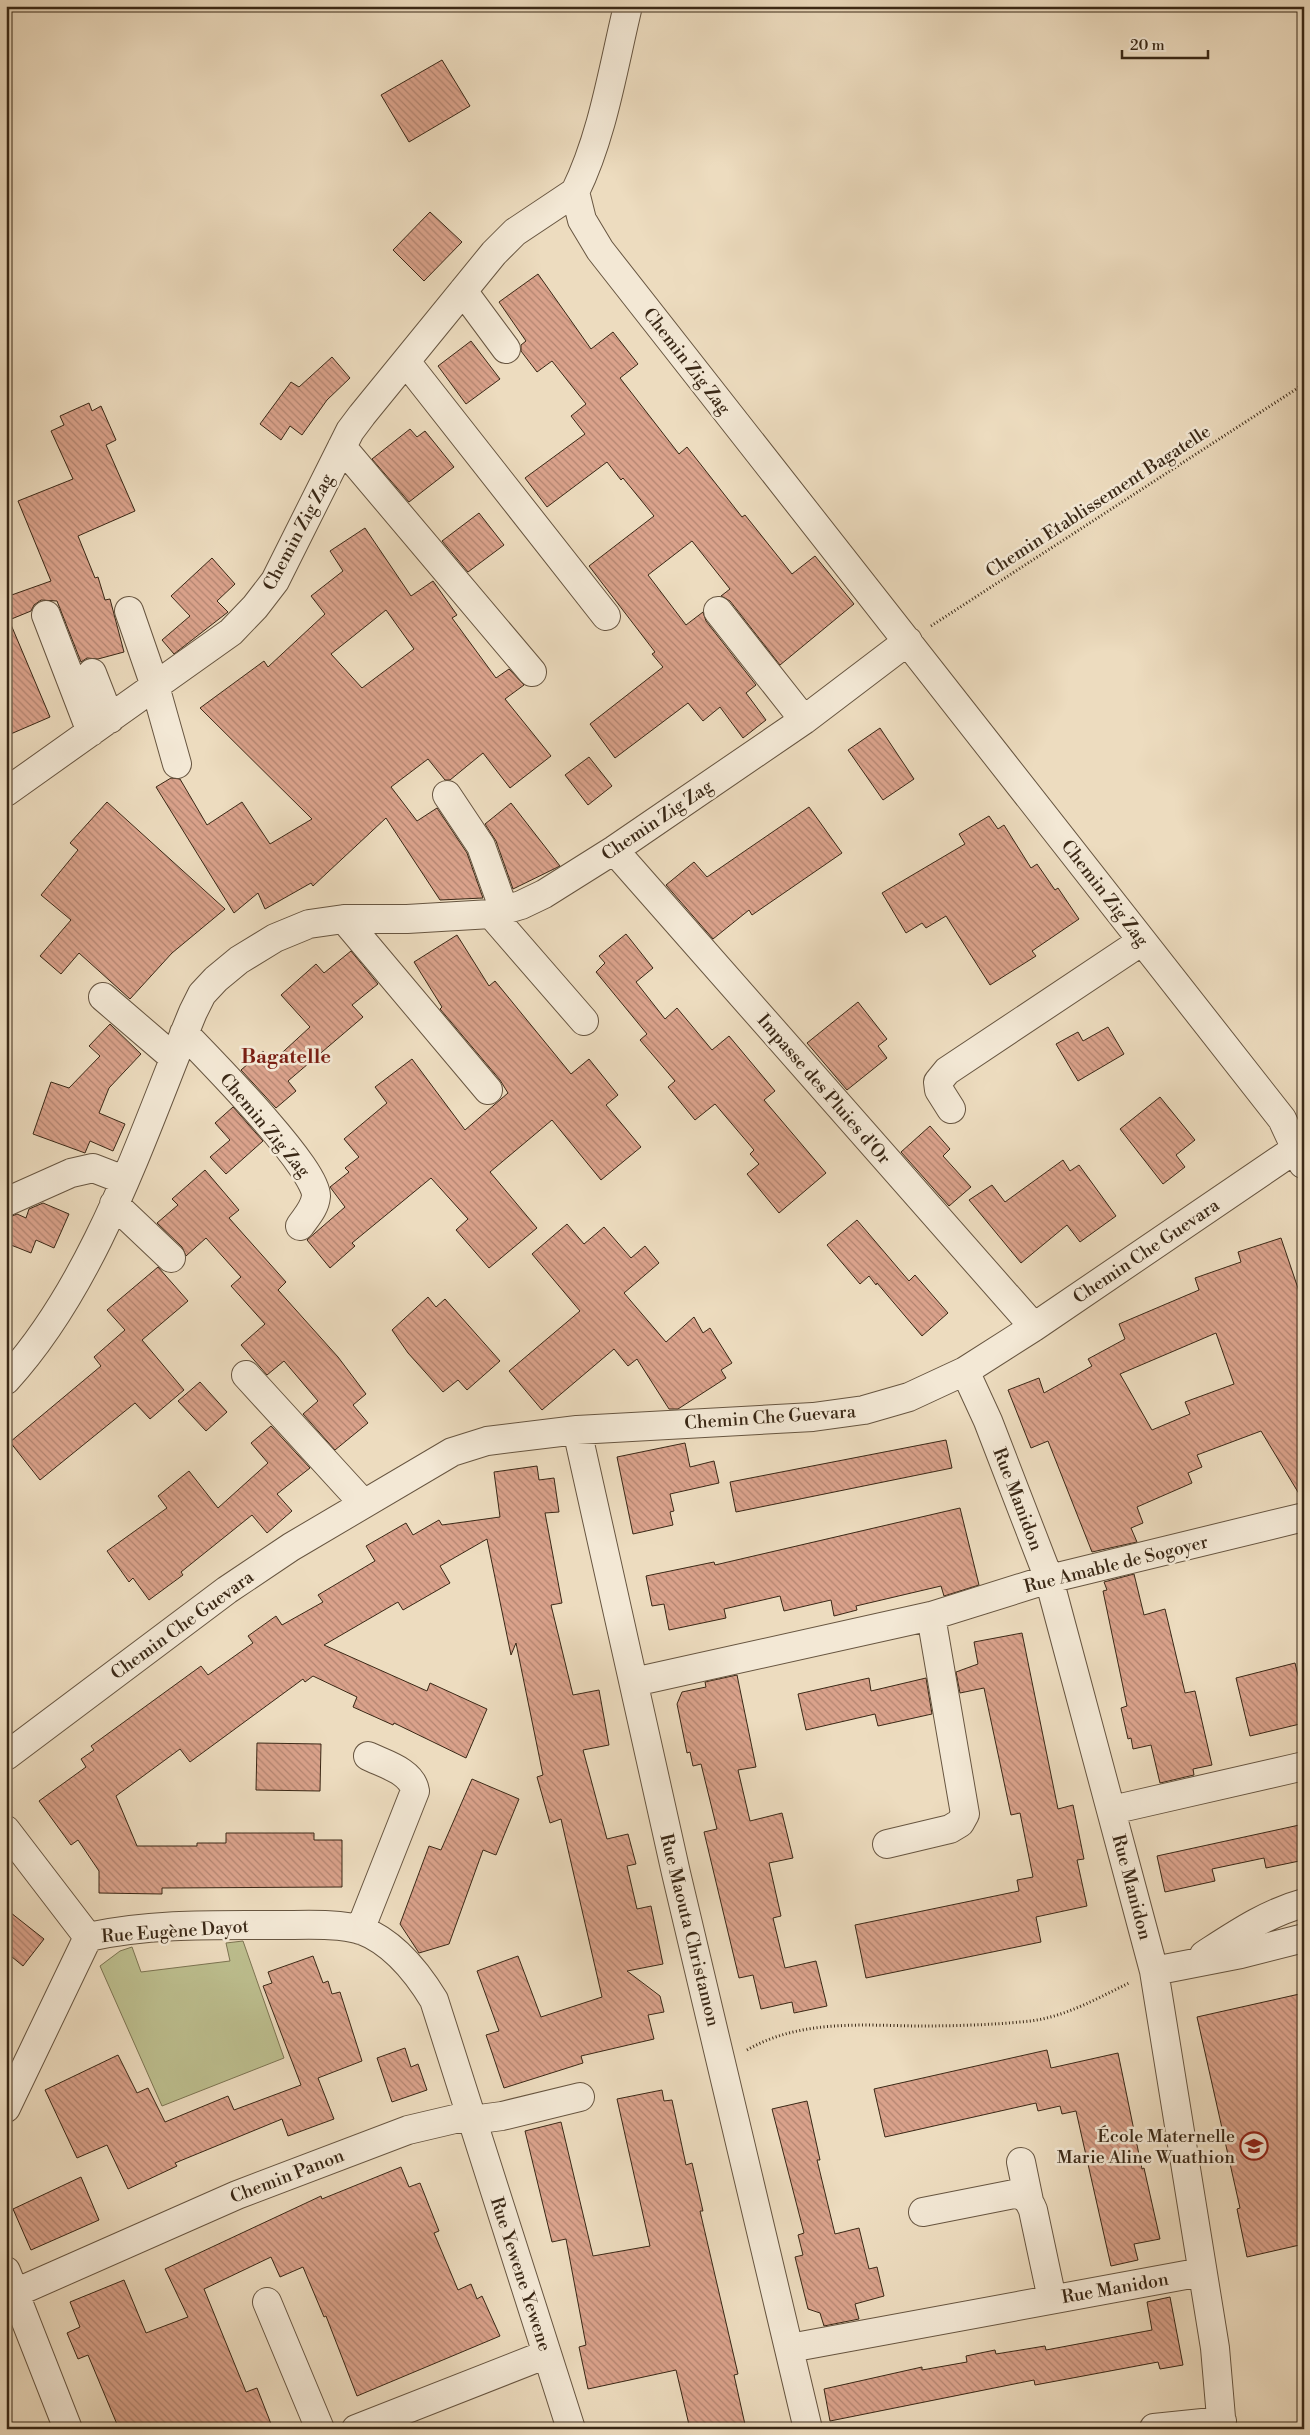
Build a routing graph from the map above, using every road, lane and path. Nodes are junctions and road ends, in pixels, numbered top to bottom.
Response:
1 (628, 6) edge
2 (575, 192) junction
3 (463, 291) junction
4 (506, 349) dead end
5 (407, 363) junction
6 (1304, 384) edge
7 (342, 447) junction
8 (129, 611) dead end
9 (718, 611) dead end
10 (46, 615) dead end
11 (606, 616) dead end
12 (908, 641) junction
13 (532, 672) dead end
14 (92, 673) dead end
15 (155, 686) junction
16 (804, 720) junction
17 (100, 725) junction
18 (177, 764) dead end
19 (6, 792) edge
20 (447, 796) dead end
21 (614, 850) junction
22 (497, 912) junction
23 (344, 920) junction
24 (1142, 941) junction
25 (103, 997) dead end
26 (584, 1021) dead end
27 (179, 1045) junction
28 (488, 1090) dead end
29 (951, 1109) dead end
30 (1298, 1140) edge
31 (119, 1192) junction
32 (6, 1202) edge
33 (300, 1226) dead end
34 (170, 1258) dead end
35 (1034, 1327) junction
36 (965, 1371) junction
37 (246, 1375) dead end
38 (6, 1380) edge
39 (577, 1430) junction
40 (364, 1503) junction
41 (1304, 1517) edge
42 (1049, 1579) junction
43 (931, 1616) junction
44 (634, 1682) junction
45 (6, 1756) edge
46 (368, 1756) dead end
47 (1304, 1766) edge
48 (1112, 1810) junction
49 (6, 1830) edge
50 (887, 1844) dead end
51 (1304, 1903) edge
52 (360, 1930) junction
53 (88, 1937) junction
54 (1304, 1938) edge
55 (1194, 1961) junction
56 (1154, 1970) junction
57 (723, 2064) junction
58 (580, 2097) dead end
59 (6, 2108) edge
60 (472, 2120) junction
61 (1021, 2162) dead end
62 (1029, 2201) junction
63 (923, 2212) dead end
64 (1202, 2272) junction
65 (9, 2287) edge
66 (1052, 2299) junction
67 (267, 2302) dead end
68 (790, 2348) junction
69 (547, 2354) junction
70 (1222, 2425) edge
71 (1154, 2428) edge
72 (68, 2429) edge
73 (320, 2429) edge
74 (356, 2429) edge
75 (571, 2429) edge
76 (808, 2429) edge

1 - 2 street
2 - 3 street, Chemin Zig Zag
2 - 12 street, Chemin Zig Zag
3 - 4 street
3 - 5 street, Chemin Zig Zag
5 - 7 street, Chemin Zig Zag
5 - 11 street
6 - 12 path, Chemin Etablissement Bagatelle
7 - 13 street, Chemin Zig Zag
7 - 15 street, Chemin Zig Zag
8 - 15 street
9 - 16 street
10 - 17 street
12 - 16 street, Chemin Zig Zag
12 - 24 street, Chemin Zig Zag
14 - 17 street
15 - 17 street, Chemin Zig Zag
15 - 18 street
16 - 21 street, Chemin Zig Zag
17 - 19 street, Chemin Zig Zag
20 - 22 street
21 - 22 street, Chemin Zig Zag
21 - 35 street, Impasse des Pluies d'Or
22 - 23 street, Chemin Zig Zag
22 - 26 street
23 - 27 street, Chemin Zig Zag
23 - 28 street
24 - 29 street
24 - 30 street, Chemin Zig Zag
25 - 27 street, Chemin Zig Zag
27 - 31 street, Chemin Zig Zag
27 - 33 street, Chemin Zig Zag
30 - 35 street, Chemin Che Guevara
31 - 32 street
31 - 34 street
31 - 38 street, Chemin Zig Zag
35 - 36 street, Chemin Che Guevara
36 - 39 street, Chemin Che Guevara
36 - 42 street, Rue Manidon
37 - 40 street
39 - 40 street, Chemin Che Guevara
39 - 44 street, Rue Maouta Christamon
40 - 45 street, Chemin Che Guevara
41 - 42 street, Rue Amable de Sogoyer
42 - 43 street, Rue Amable de Sogoyer
42 - 48 street, Rue Manidon
43 - 44 street, Rue Amable de Sogoyer
43 - 50 street
44 - 57 street, Rue Maouta Christamon
46 - 52 street
47 - 48 street
48 - 56 street, Rue Manidon
49 - 53 street
51 - 55 street
52 - 53 street, Rue Eugène Dayot
52 - 60 street, Rue Eugène Dayot
53 - 59 street, Rue Eugène Dayot
54 - 55 street
55 - 56 street
56 - 57 path
56 - 64 street, Rue Manidon
57 - 68 street, Rue Maouta Christamon
58 - 60 street, Chemin Panon
60 - 65 street, Chemin Panon
60 - 69 street, Rue Yewene Yewene
61 - 62 street, Rue Manidon
62 - 63 street
62 - 66 street, Rue Manidon
64 - 66 street, Rue Manidon
64 - 70 street
65 - 72 street
66 - 68 street, Rue Manidon
67 - 73 street
68 - 76 street, Rue Maouta Christamon
69 - 74 street
69 - 75 street, Rue Yewene Yewene
70 - 71 street

